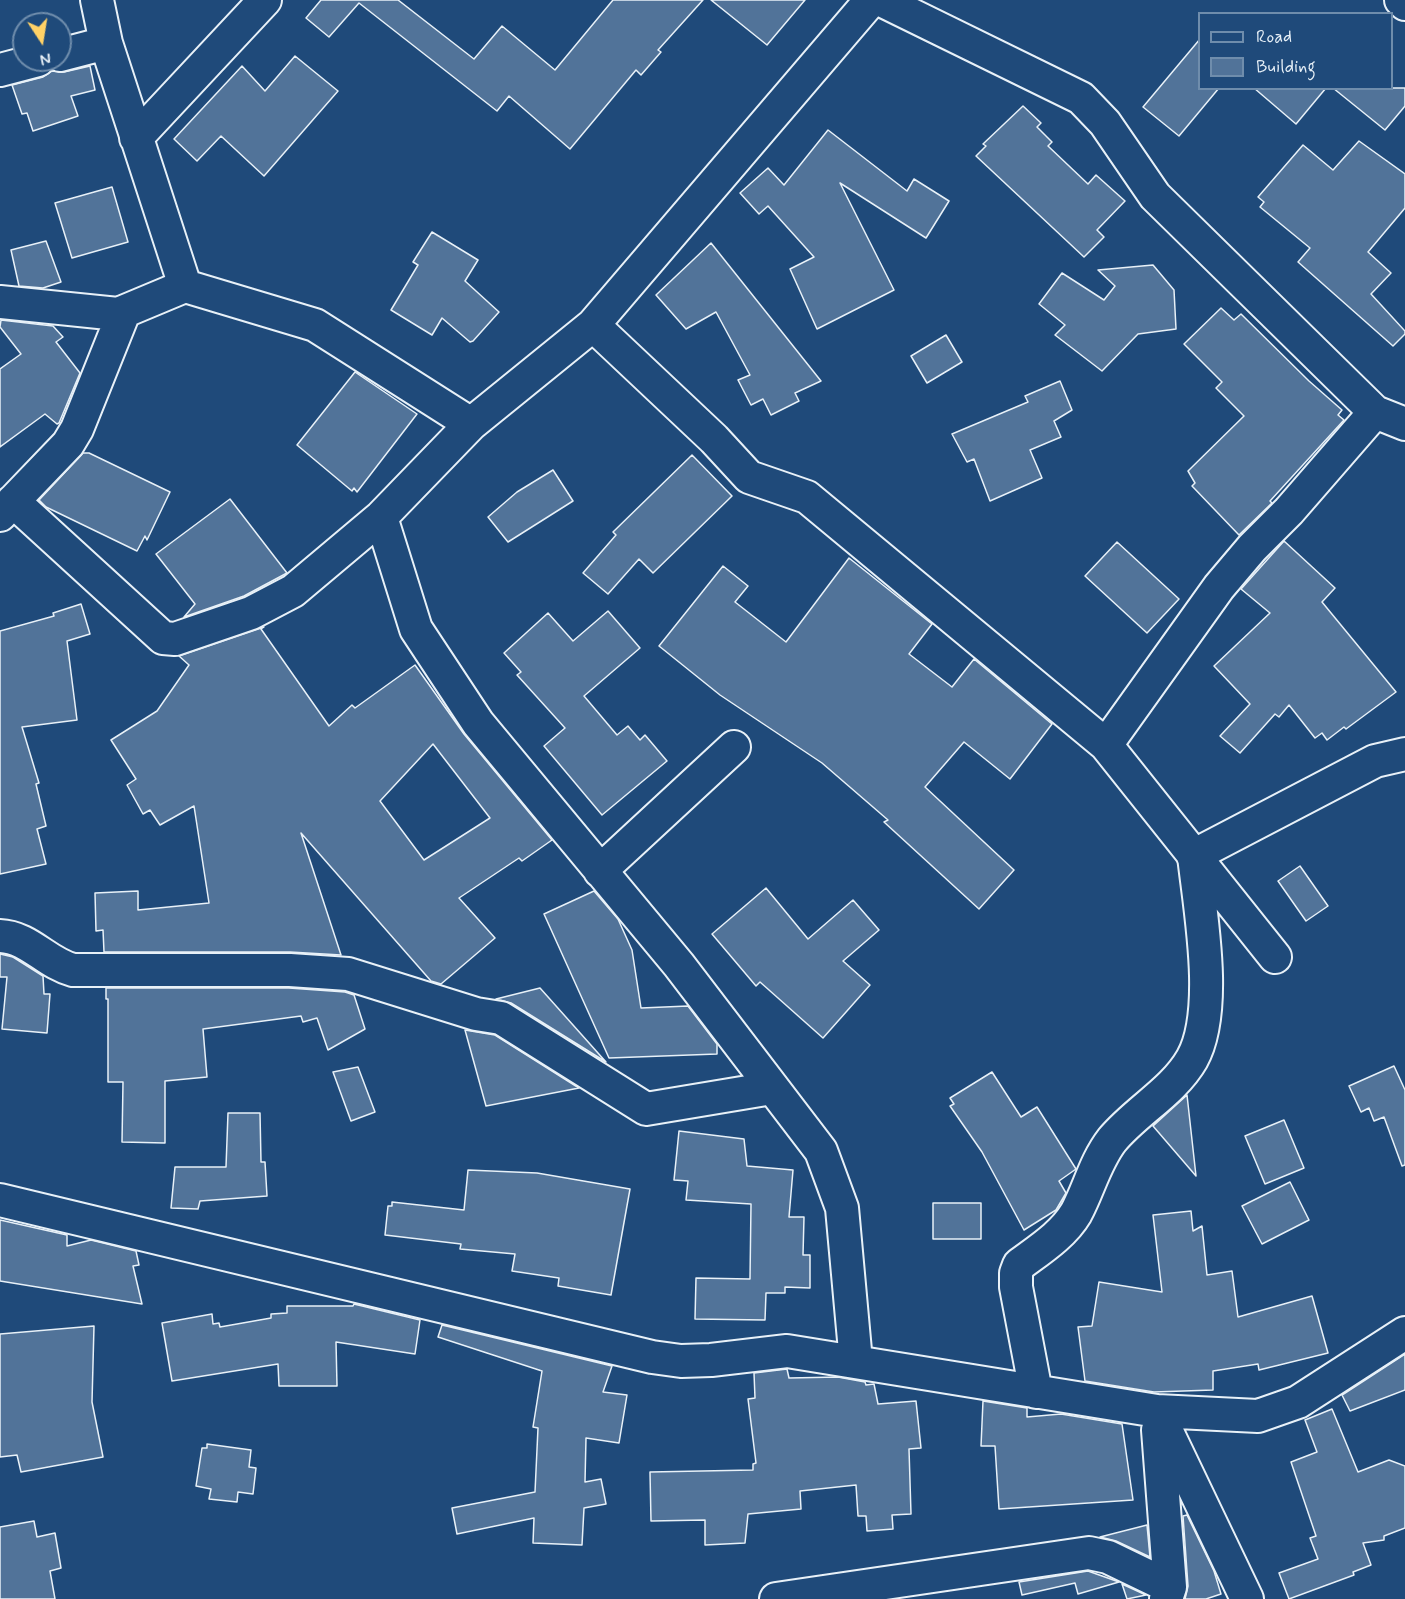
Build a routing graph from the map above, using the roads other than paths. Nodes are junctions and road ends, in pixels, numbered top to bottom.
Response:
1 (97, 0) edge
2 (265, 0) edge
3 (871, 0) edge
4 (881, 0) edge
5 (1401, 0) edge
6 (1405, 4) edge
7 (106, 43) junction
8 (72, 51) edge
9 (136, 138) junction
10 (185, 286) junction
11 (0, 302) edge
12 (124, 312) junction
13 (593, 325) junction
14 (1375, 412) junction
15 (471, 424) junction
16 (1405, 424) edge
17 (7, 508) edge
18 (381, 517) junction
19 (1106, 745) junction
20 (734, 747) dead end
21 (1405, 754) edge
22 (1193, 856) junction
23 (600, 871) junction
24 (0, 936) edge
25 (1275, 957) dead end
26 (772, 1088) junction
27 (0, 1200) edge
28 (1404, 1334) edge
29 (856, 1362) junction
30 (1036, 1392) junction
31 (1157, 1411) junction
32 (1168, 1593) edge
33 (776, 1599) edge
34 (1247, 1599) edge

1 - 7 street
2 - 9 street
3 - 13 street
4 - 14 street
5 - 6 street
7 - 8 street
7 - 9 street
9 - 10 street
10 - 12 street
10 - 15 street
11 - 12 street
12 - 17 street
13 - 15 street
13 - 19 street
14 - 16 street
14 - 19 street
15 - 18 street
17 - 18 street
18 - 23 street
19 - 22 street
20 - 23 street
21 - 22 street
22 - 25 street
22 - 30 street
23 - 26 street
24 - 26 street
26 - 29 street
27 - 29 street
28 - 31 street
29 - 30 street
30 - 31 street
31 - 32 street
31 - 34 street
32 - 33 street

